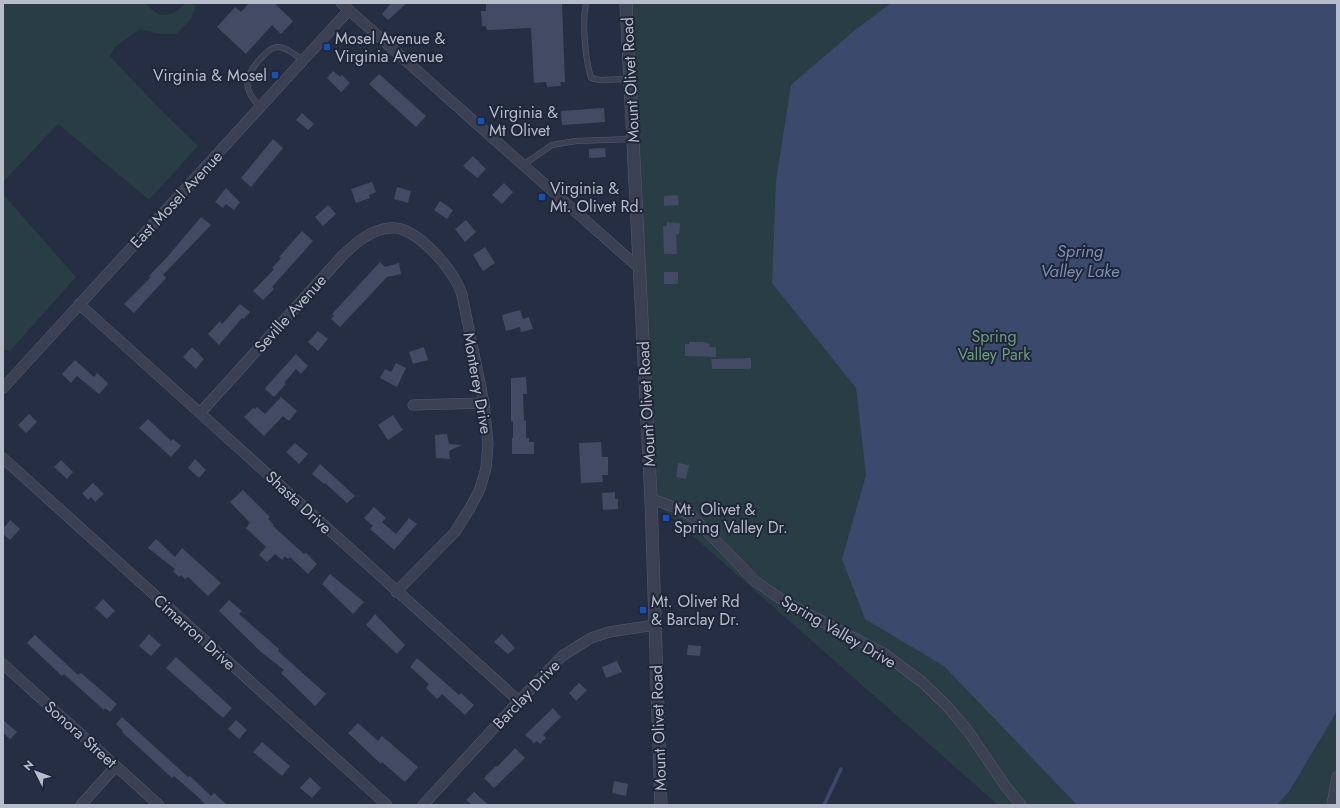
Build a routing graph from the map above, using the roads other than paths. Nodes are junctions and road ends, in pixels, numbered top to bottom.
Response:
1 (341, 3) edge
2 (586, 3) edge
3 (626, 3) edge
4 (349, 10) junction
5 (303, 60) junction
6 (630, 80) junction
7 (260, 108) junction
8 (633, 139) junction
9 (522, 164) junction
10 (389, 228) joint
11 (639, 268) junction
12 (79, 304) junction
13 (3, 388) edge
14 (484, 403) junction
15 (412, 405) dead end
16 (201, 412) junction
17 (3, 458) edge
18 (651, 499) junction
19 (396, 592) junction
20 (655, 625) junction
21 (3, 664) edge
22 (519, 701) junction
23 (116, 766) junction
24 (1337, 777) edge
25 (81, 805) edge
26 (159, 805) edge
27 (387, 805) edge
28 (423, 805) edge
29 (661, 805) edge
30 (1021, 805) edge
31 (1332, 805) edge

1 - 4 street
2 - 6 lane
3 - 6 street, Mount Olivet Road
4 - 5 street, East Mosel Avenue
4 - 9 street
5 - 7 street, East Mosel Avenue
5 - 7 lane
6 - 8 street, Mount Olivet Road
7 - 12 street, East Mosel Avenue
8 - 9 lane
8 - 11 street, Mount Olivet Road
9 - 11 street
10 - 14 street, Monterey Drive
10 - 16 street, Seville Avenue
11 - 18 street, Mount Olivet Road
12 - 13 street, East Mosel Avenue
12 - 16 street, Shasta Drive
14 - 15 street
14 - 19 street, Monterey Drive
16 - 19 street, Shasta Drive
17 - 27 street, Cimarron Drive
18 - 20 street, Mount Olivet Road
18 - 30 street, Spring Valley Drive
19 - 22 street, Shasta Drive
20 - 22 street, Barclay Drive
20 - 29 street, Mount Olivet Road
21 - 23 street, Sonora Street
22 - 28 street, Barclay Drive
23 - 25 street
23 - 26 street, Sonora Street
24 - 31 street

